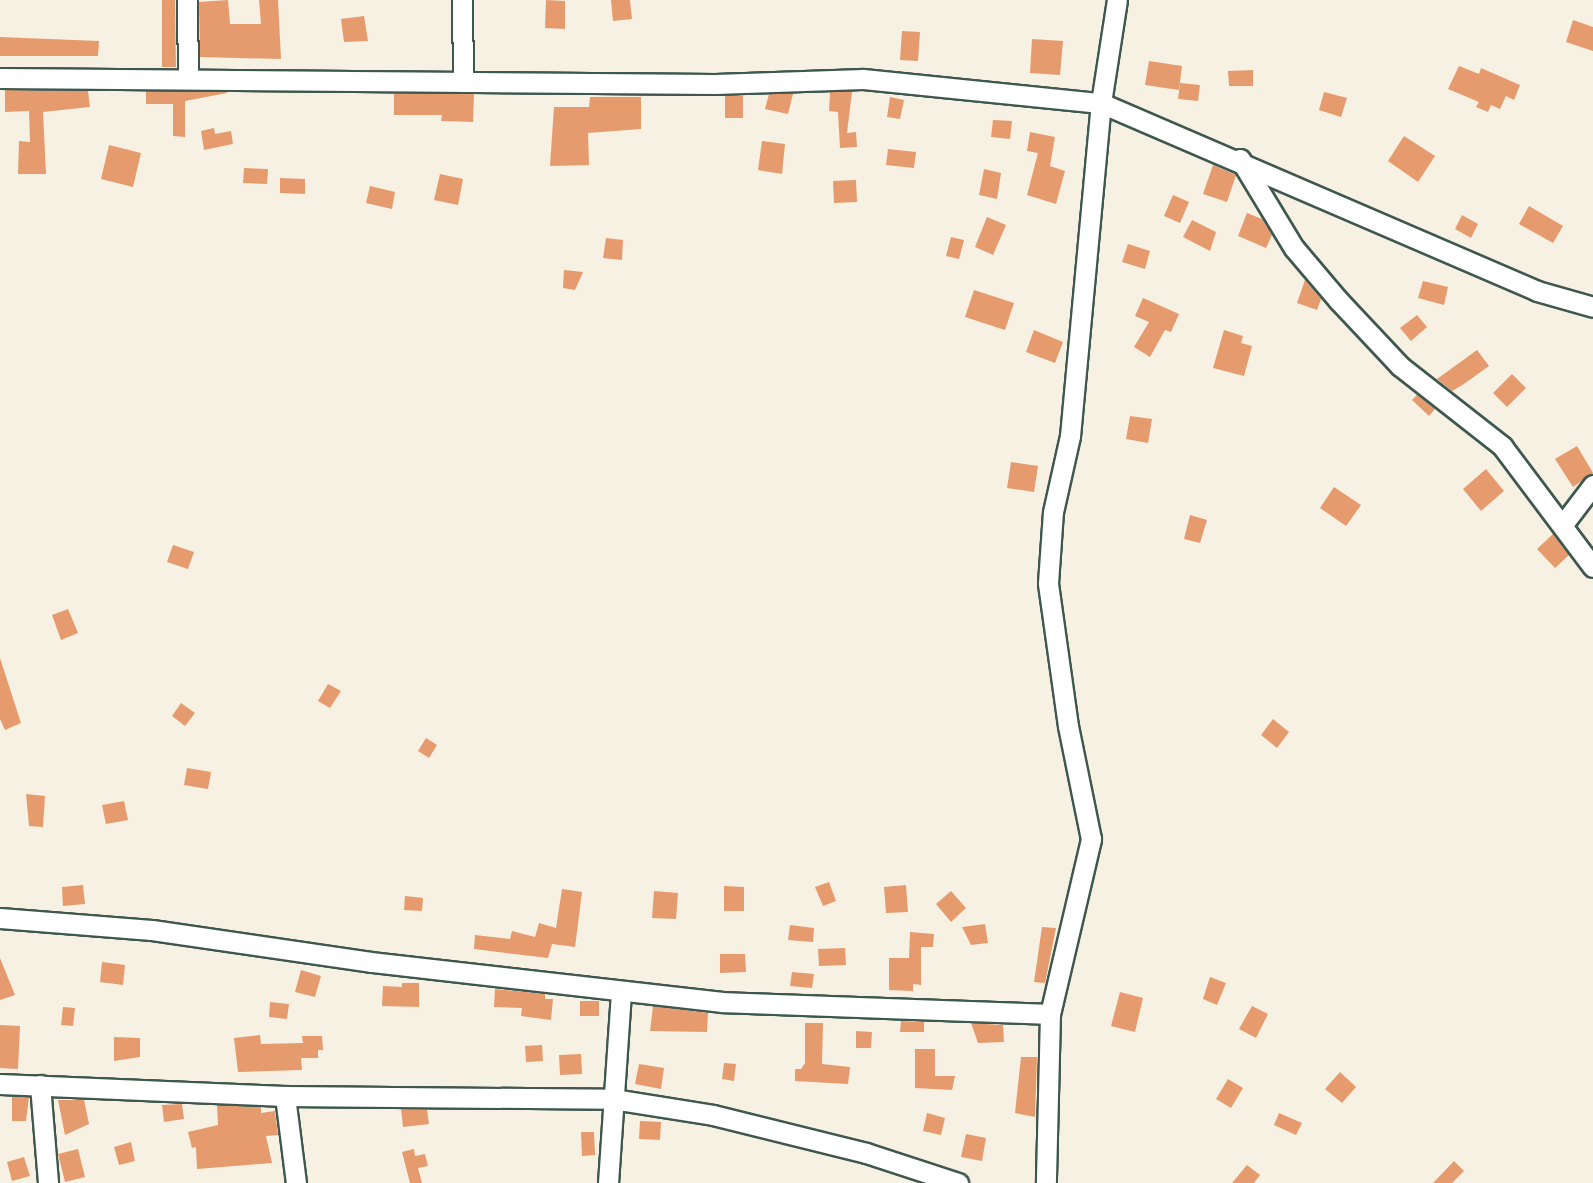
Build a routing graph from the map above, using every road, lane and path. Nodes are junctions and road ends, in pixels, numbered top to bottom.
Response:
1 (187, 0) edge
2 (462, 0) edge
3 (1117, 0) edge
4 (0, 78) edge
5 (188, 78) junction
6 (463, 82) junction
7 (1101, 103) junction
8 (1240, 159) junction
9 (1593, 307) edge
10 (1593, 485) edge
11 (1564, 523) junction
12 (1593, 567) edge
13 (0, 918) edge
14 (621, 991) junction
15 (1050, 1014) junction
16 (0, 1084) edge
17 (40, 1085) junction
18 (285, 1096) junction
19 (613, 1100) junction
20 (48, 1183) edge
21 (296, 1183) edge
22 (590, 1183) edge
23 (608, 1183) edge
24 (958, 1183) edge
25 (1046, 1183) edge

1 - 5 street
2 - 6 street
3 - 7 street
4 - 5 street
5 - 6 street
6 - 7 street
7 - 8 street
7 - 15 street
8 - 9 street
8 - 11 street
10 - 11 street
11 - 12 street
13 - 14 street
14 - 15 street
14 - 19 street
15 - 25 street
16 - 17 street
17 - 18 street
17 - 20 street
18 - 19 street
18 - 21 street
19 - 23 street
19 - 24 street
22 - 23 street

